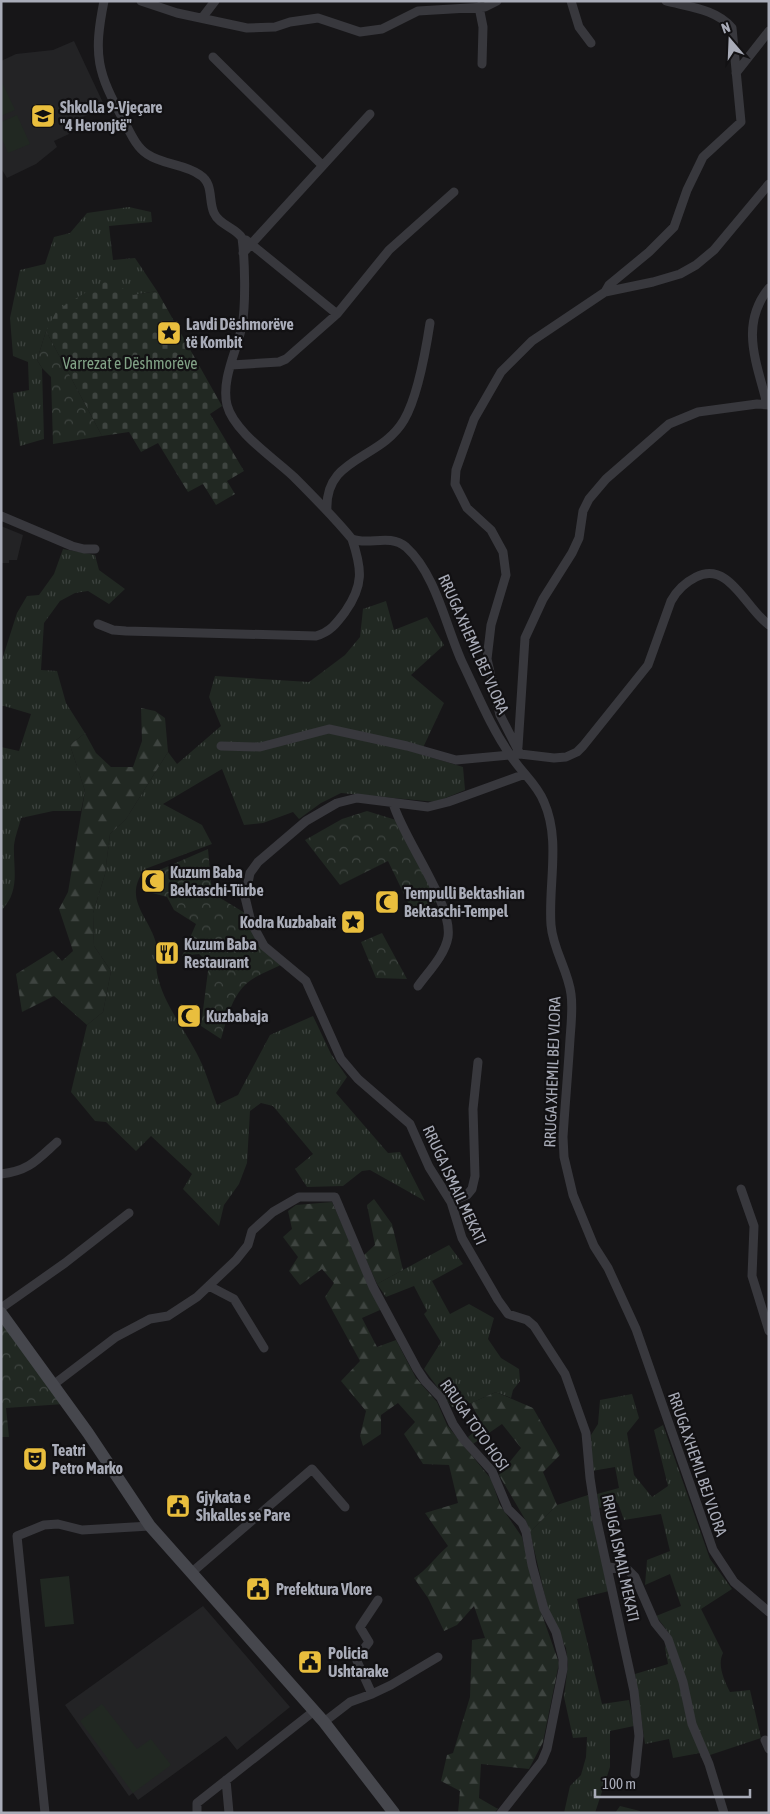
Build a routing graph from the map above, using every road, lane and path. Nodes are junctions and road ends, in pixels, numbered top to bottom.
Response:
1 (104, 1) edge
2 (141, 1) edge
3 (215, 1) edge
4 (497, 1) edge
5 (570, 1) edge
6 (666, 1) edge
7 (479, 7) junction
8 (202, 18) junction
9 (769, 31) edge
10 (591, 43) dead end
11 (213, 57) dead end
12 (482, 64) dead end
13 (736, 73) junction
14 (370, 114) dead end
15 (322, 165) junction
16 (769, 184) edge
17 (454, 192) dead end
18 (240, 234) junction
19 (250, 243) junction
20 (242, 253) junction
21 (769, 288) edge
22 (605, 292) junction
23 (337, 314) junction
24 (430, 323) dead end
25 (231, 365) junction
26 (768, 405) edge
27 (327, 511) junction
28 (1, 516) edge
29 (352, 539) junction
30 (94, 549) dead end
31 (98, 624) dead end
32 (769, 624) edge
33 (221, 746) dead end
34 (519, 750) junction
35 (510, 756) junction
36 (525, 774) junction
37 (393, 803) junction
38 (418, 986) dead end
39 (478, 1062) dead end
40 (57, 1142) dead end
41 (1, 1174) edge
42 (741, 1189) dead end
43 (451, 1202) junction
44 (130, 1213) dead end
45 (209, 1286) junction
46 (1, 1308) edge
47 (1, 1313) edge
48 (768, 1326) edge
49 (264, 1348) dead end
50 (53, 1384) junction
51 (345, 1507) dead end
52 (150, 1526) junction
53 (609, 1566) junction
54 (191, 1573) junction
55 (378, 1600) dead end
56 (769, 1612) edge
57 (438, 1657) dead end
58 (372, 1694) junction
59 (314, 1712) junction
60 (324, 1722) junction
61 (765, 1740) dead end
62 (769, 1749) edge
63 (635, 1774) dead end
64 (226, 1780) junction
65 (45, 1813) edge
66 (197, 1813) edge
67 (229, 1813) edge
68 (394, 1813) edge
69 (501, 1813) edge
70 (724, 1813) edge

1 - 18 street
2 - 8 street
3 - 8 street
4 - 7 street
5 - 10 street
6 - 13 street
7 - 8 street
7 - 12 street
9 - 13 street
11 - 15 street
13 - 22 street
14 - 15 street
15 - 19 street
16 - 22 street
17 - 23 street
18 - 19 street
18 - 20 street
19 - 20 street
19 - 23 street
20 - 25 street
21 - 26 street
22 - 34 street
23 - 25 street
24 - 27 street
25 - 27 street
26 - 34 street
27 - 29 street
28 - 30 street
29 - 31 street
29 - 35 street, RRUGA XHEMIL BEJ VLORA
32 - 34 street
33 - 35 street
34 - 35 street
35 - 36 street, RRUGA XHEMIL BEJ VLORA
36 - 37 street, RRUGA ISMAIL MEKATI
36 - 56 street, RRUGA XHEMIL BEJ VLORA
37 - 38 street
37 - 43 street, RRUGA ISMAIL MEKATI
39 - 43 street
40 - 41 street
42 - 48 street
43 - 53 street, RRUGA ISMAIL MEKATI
44 - 46 street
45 - 49 street
45 - 50 street
45 - 69 street, RRUGA TOTO HOSI
47 - 50 main road
50 - 52 main road
51 - 54 street
52 - 54 main road
52 - 65 street
53 - 63 street, RRUGA ISMAIL MEKATI
53 - 70 street
54 - 59 main road
55 - 58 street
57 - 58 street
58 - 60 street
59 - 60 main road
59 - 64 street
60 - 68 main road
61 - 62 street
64 - 66 street
64 - 67 street

